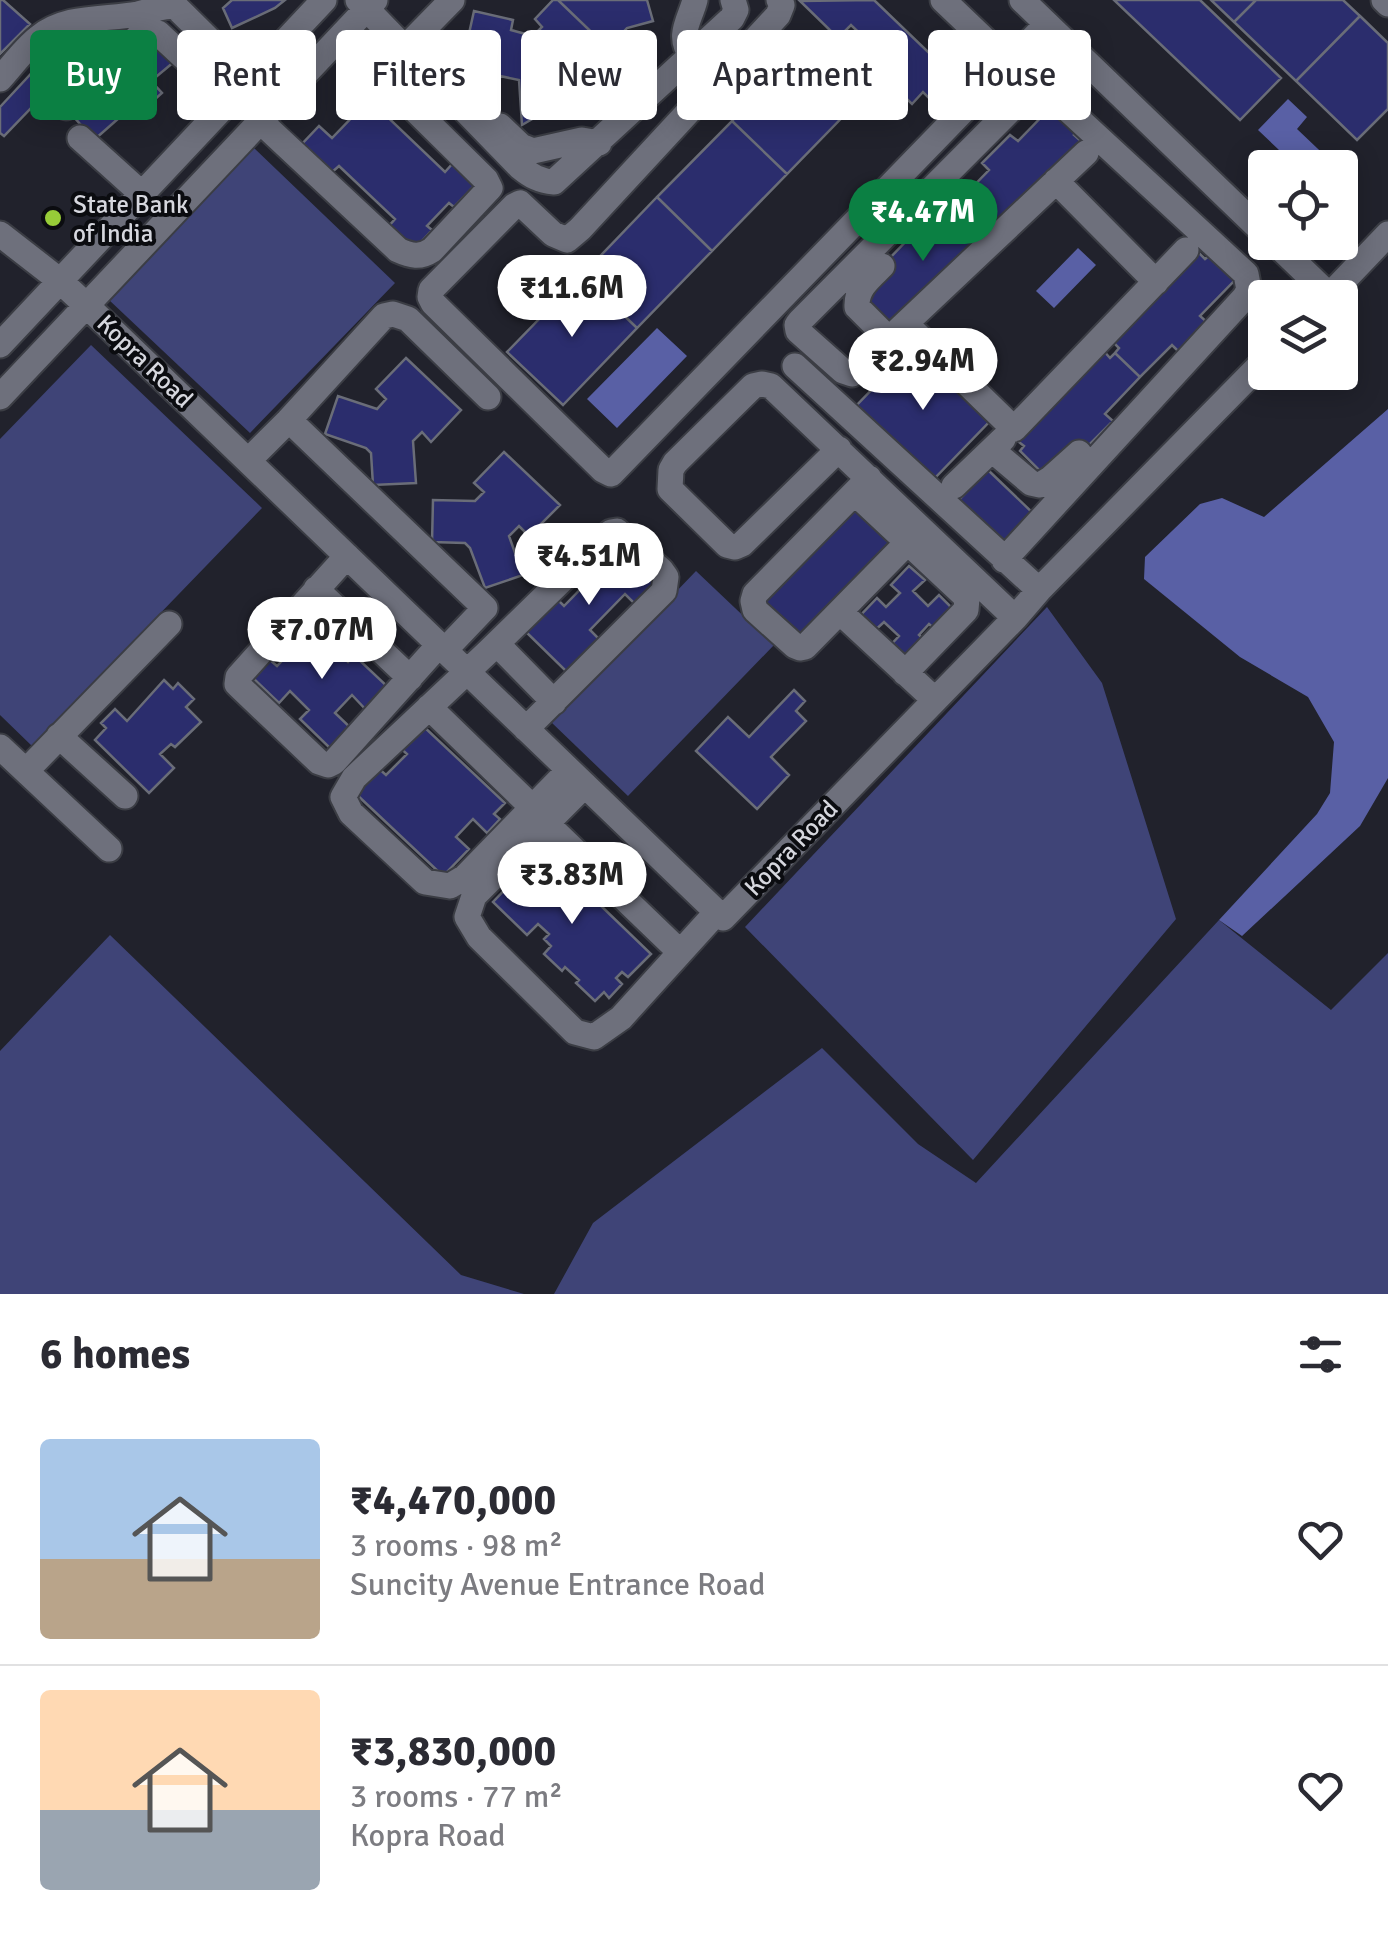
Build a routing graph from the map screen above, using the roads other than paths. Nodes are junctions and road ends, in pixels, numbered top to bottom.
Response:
1 (324, 0) edge
2 (452, 0) edge
3 (694, 0) edge
4 (733, 0) edge
5 (779, 0) edge
6 (943, 0) edge
7 (1022, 0) edge
8 (366, 3) edge
9 (1046, 24) junction
10 (199, 30) edge
11 (296, 30) edge
12 (346, 30) edge
13 (389, 30) edge
14 (423, 30) edge
15 (684, 30) edge
16 (719, 30) edge
17 (974, 30) edge
18 (1040, 30) edge
19 (1052, 30) edge
20 (157, 33) edge
21 (336, 41) edge
22 (177, 51) edge
23 (316, 63) edge
24 (1091, 66) edge
25 (677, 70) edge
26 (0, 80) edge
27 (211, 120) edge
28 (262, 120) edge
29 (274, 120) edge
30 (426, 120) edge
31 (476, 120) edge
32 (493, 120) edge
33 (954, 120) edge
34 (1000, 120) edge
35 (1065, 120) edge
36 (80, 138) dead end
37 (598, 143) junction
38 (1086, 153) dead end
39 (1056, 181) junction
40 (141, 193) junction
41 (1248, 218) edge
42 (0, 234) edge
43 (1388, 234) edge
44 (1186, 250) dead end
45 (1292, 260) edge
46 (882, 266) dead end
47 (59, 280) junction
48 (1312, 280) edge
49 (1343, 280) edge
50 (1156, 282) junction
51 (87, 306) junction
52 (897, 332) junction
53 (0, 345) edge
54 (795, 366) dead end
55 (1248, 377) edge
56 (0, 397) edge
57 (488, 397) dead end
58 (289, 420) junction
59 (1014, 429) junction
60 (838, 450) junction
61 (992, 450) junction
62 (1079, 453) dead end
63 (248, 462) junction
64 (862, 481) junction
65 (954, 486) dead end
66 (908, 542) junction
67 (998, 554) junction
68 (347, 556) junction
69 (316, 589) junction
70 (1039, 590) junction
71 (840, 612) junction
72 (1015, 618) junction
73 (168, 624) dead end
74 (496, 644) junction
75 (442, 648) junction
76 (467, 672) junction
77 (905, 673) junction
78 (410, 678) junction
79 (935, 700) junction
80 (554, 702) junction
81 (429, 707) junction
82 (526, 729) junction
83 (59, 736) junction
84 (0, 747) edge
85 (26, 771) junction
86 (578, 778) junction
87 (125, 796) dead end
88 (540, 816) junction
89 (109, 850) dead end
90 (717, 912) junction
91 (680, 952) junction

1 - 11 street
2 - 14 street
3 - 15 street
4 - 16 street
5 - 33 street
6 - 17 street
7 - 9 street
8 - 12 street, Kopra Road
8 - 13 street
9 - 18 street
9 - 19 street
10 - 26 street
20 - 22 street
21 - 23 street, Kopra Road
24 - 41 street
25 - 37 street
27 - 40 street
28 - 51 street, Kopra Road
29 - 30 street
31 - 37 street
32 - 37 street
34 - 52 street
35 - 67 street
36 - 40 street
38 - 39 street
39 - 50 street
39 - 52 street
40 - 47 street
42 - 47 street, Kopra Road
43 - 49 street
44 - 50 street
45 - 48 street
46 - 52 street
47 - 51 street, Kopra Road
47 - 53 street
50 - 59 street
51 - 56 street, Kopra Road
51 - 63 street, Kopra Road
52 - 59 street
54 - 67 street
55 - 70 street, Kopra Road
57 - 58 street
58 - 63 street
58 - 75 street
59 - 61 street
60 - 60 street
60 - 64 street
61 - 62 street
61 - 65 street
63 - 68 street, Kopra Road
64 - 66 street
64 - 71 street
64 - 72 street
66 - 71 street
66 - 77 street
67 - 70 street
68 - 69 street
68 - 75 street, Kopra Road
69 - 78 street
69 - 78 street
70 - 72 street, Kopra Road
71 - 77 street
72 - 79 street, Kopra Road
73 - 83 street
74 - 76 street
74 - 80 street
74 - 80 street
75 - 76 street, Kopra Road
75 - 78 street
76 - 81 street
76 - 82 street, Kopra Road
77 - 79 street
79 - 90 street, Kopra Road
80 - 82 street
81 - 88 street
81 - 88 street
82 - 86 street, Kopra Road
83 - 85 street
83 - 87 street
84 - 85 street
85 - 89 street
86 - 88 street
86 - 90 street, Kopra Road
88 - 91 street
88 - 91 street
90 - 91 street

